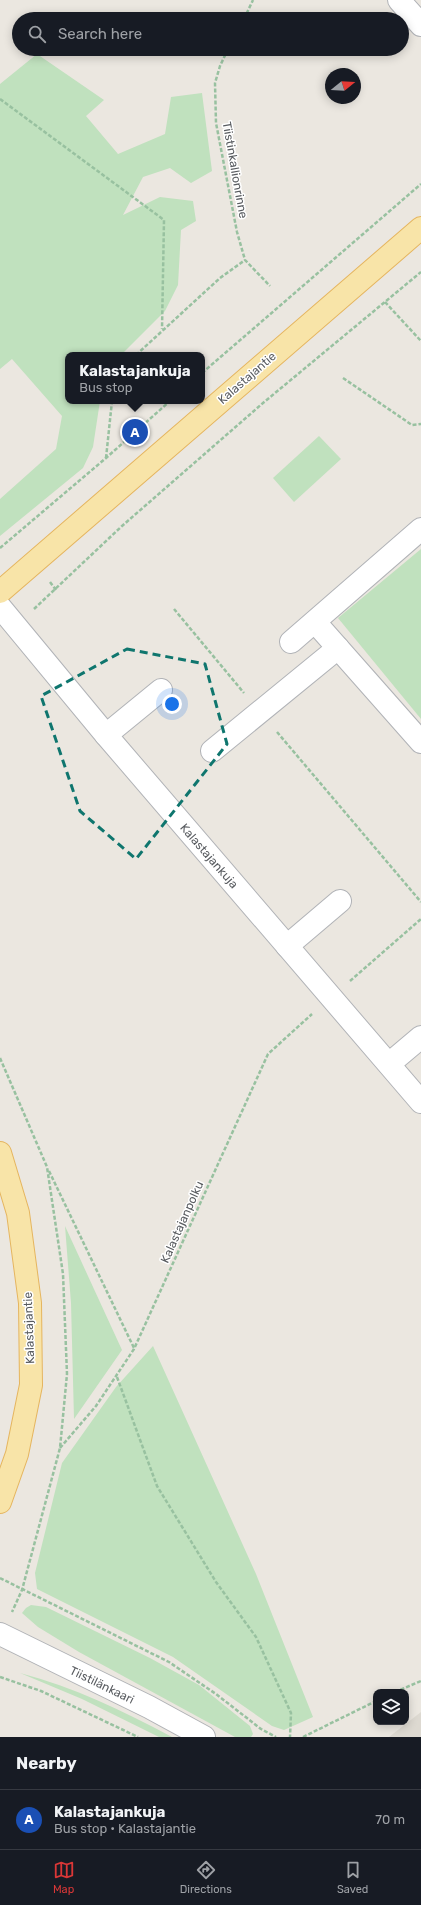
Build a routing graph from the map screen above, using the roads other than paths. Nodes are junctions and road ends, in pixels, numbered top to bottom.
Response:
1 (399, 0) edge
2 (421, 25) edge
3 (421, 228) edge
4 (421, 514) edge
5 (421, 525) edge
6 (421, 529) edge
7 (0, 592) edge
8 (0, 607) edge
9 (315, 622) junction
10 (291, 642) dead end
11 (338, 648) junction
12 (161, 690) dead end
13 (106, 735) junction
14 (421, 742) edge
15 (212, 751) dead end
16 (340, 901) dead end
17 (287, 946) junction
18 (421, 1037) edge
19 (388, 1064) junction
20 (421, 1102) edge
21 (0, 1152) edge
22 (0, 1502) edge
23 (0, 1634) edge
24 (204, 1737) edge

1 - 2 street
3 - 7 main road, Kalastajantie
4 - 5 street
6 - 9 street
8 - 13 street, Kalastajankuja
9 - 10 street
9 - 11 street
11 - 14 street
11 - 15 street
12 - 13 street
13 - 17 street, Kalastajankuja
16 - 17 street
17 - 19 street, Kalastajankuja
18 - 19 street
19 - 20 street, Kalastajankuja
21 - 22 main road, Kalastajantie
23 - 24 street, Tiistilänkaari

